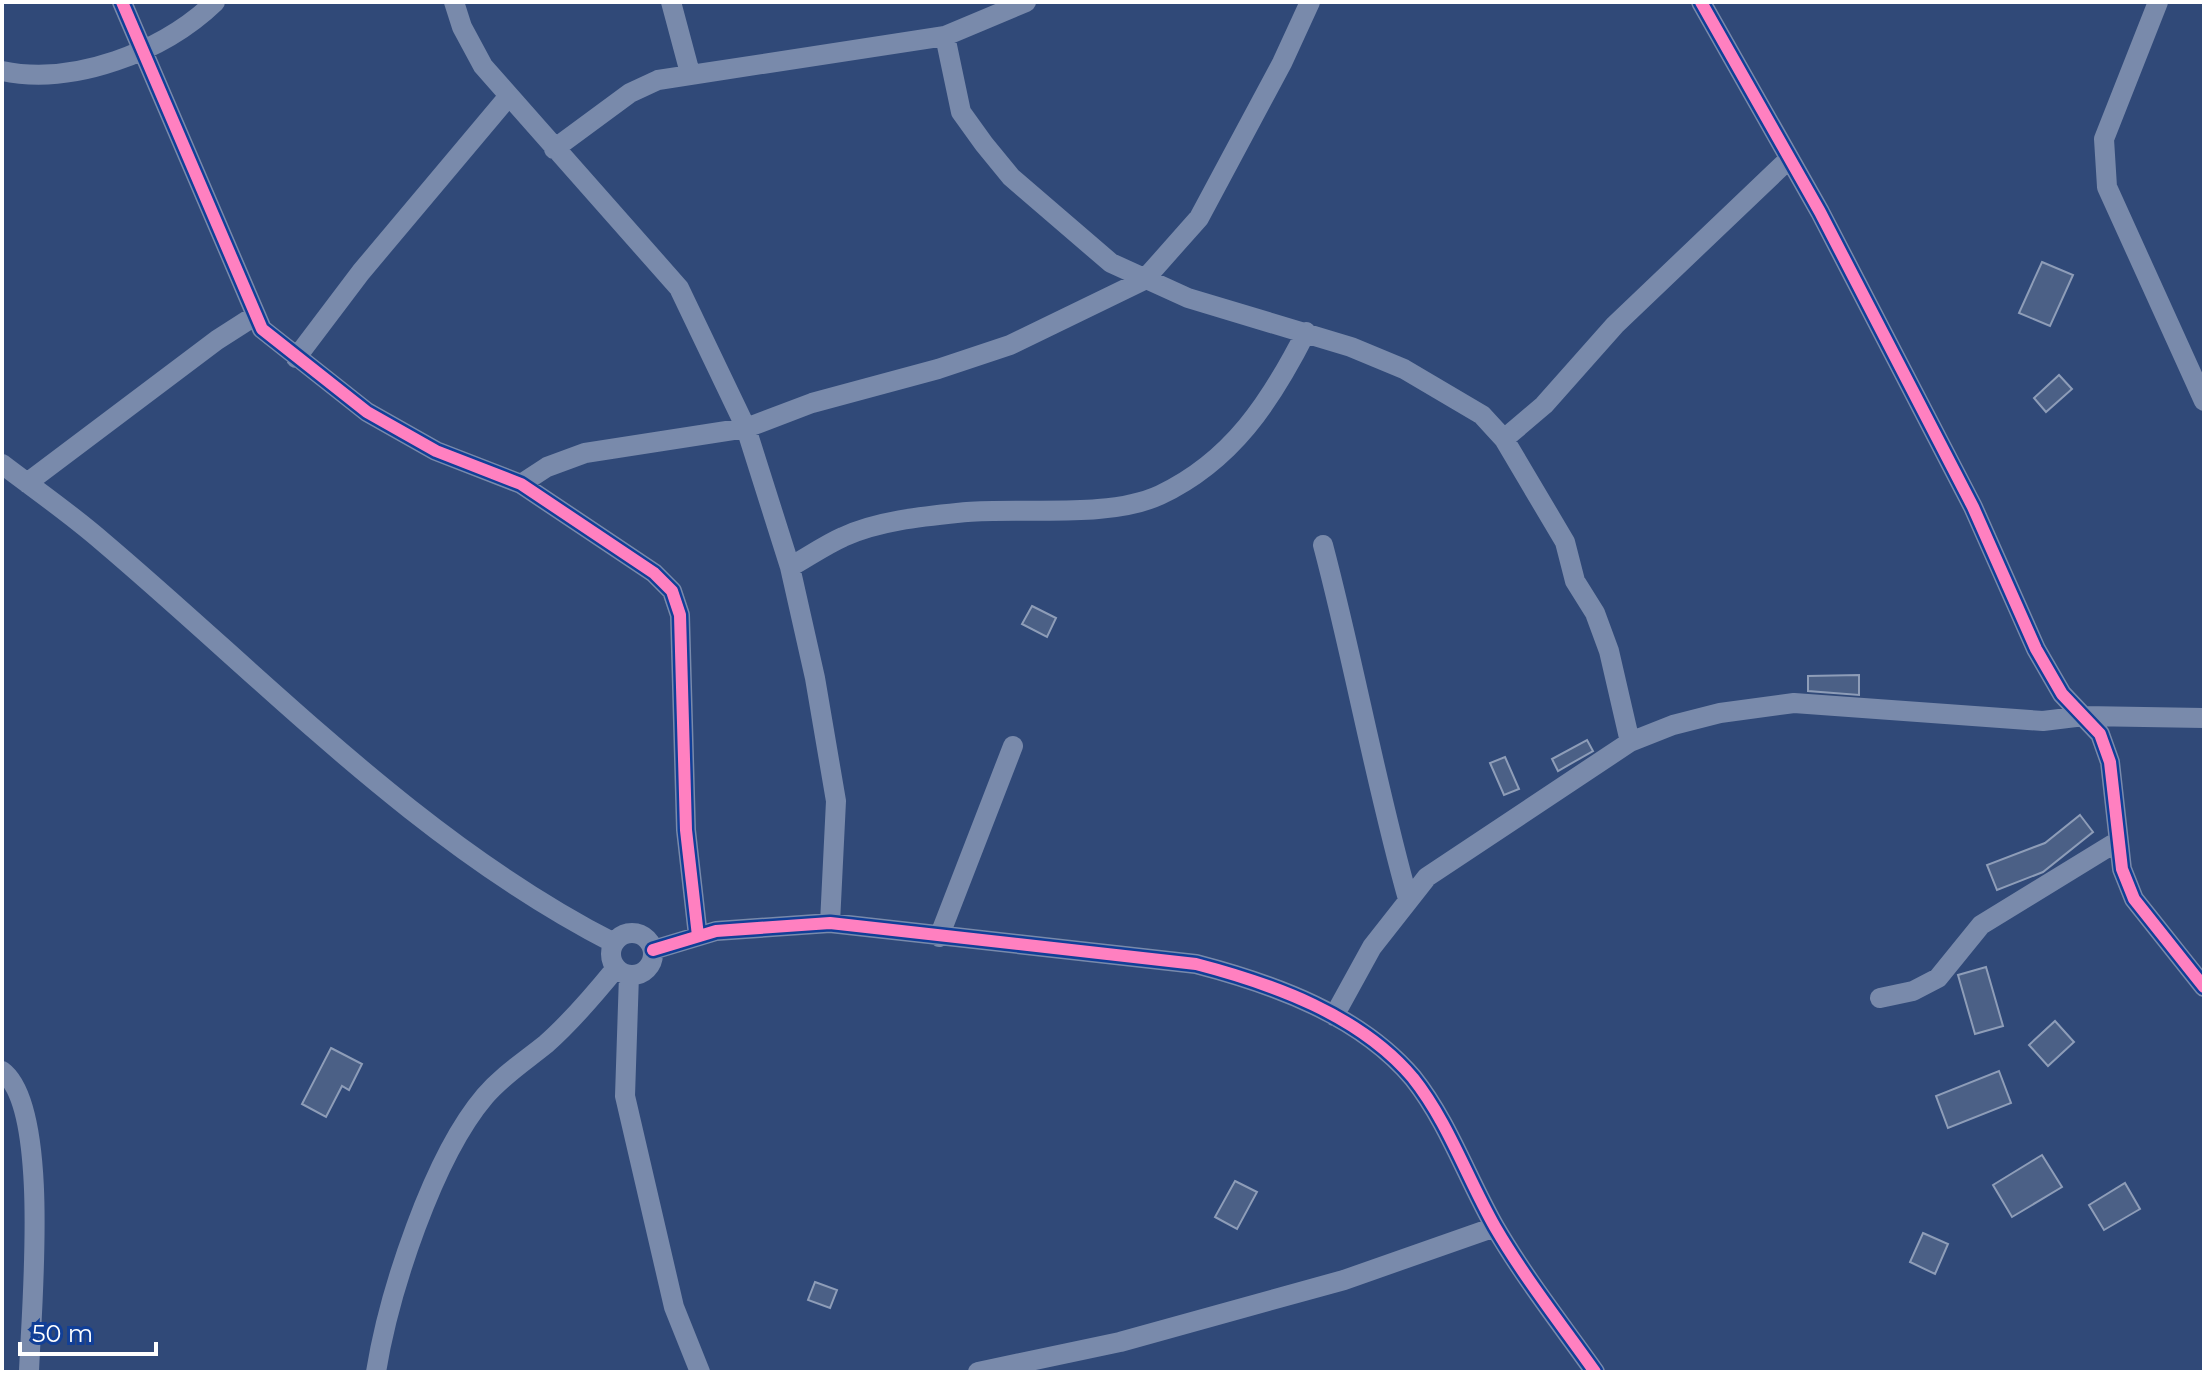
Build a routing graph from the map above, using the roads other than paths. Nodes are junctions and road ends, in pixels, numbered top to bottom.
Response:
1 (122, 2) edge
2 (215, 2) edge
3 (454, 2) edge
4 (671, 2) edge
5 (1026, 2) edge
6 (1310, 2) edge
7 (1701, 2) edge
8 (2158, 2) edge
9 (945, 36) junction
10 (141, 48) junction
11 (2, 71) edge
12 (690, 73) junction
13 (508, 97) junction
14 (554, 149) junction
15 (1789, 159) junction
16 (1144, 280) junction
17 (256, 315) junction
18 (1306, 332) junction
19 (296, 358) junction
20 (2204, 401) edge
21 (746, 428) junction
22 (1504, 439) junction
23 (2, 464) edge
24 (27, 483) junction
25 (521, 484) junction
26 (1323, 545) dead end
27 (790, 567) junction
28 (2084, 716) junction
29 (2204, 718) edge
30 (1630, 742) junction
31 (1013, 746) dead end
32 (2118, 841) junction
33 (1408, 899) junction
34 (830, 923) junction
35 (698, 936) junction
36 (939, 937) junction
37 (614, 943) junction
38 (653, 950) junction
39 (622, 972) junction
40 (2204, 987) edge
41 (1880, 998) dead end
42 (1334, 1016) junction
43 (2, 1071) edge
44 (1495, 1227) junction
45 (29, 1372) edge
46 (376, 1372) edge
47 (700, 1372) edge
48 (978, 1372) edge
49 (1595, 1372) edge

1 - 10 street
2 - 10 street
3 - 13 street
4 - 12 street
5 - 9 street
6 - 16 street
7 - 15 street
8 - 20 street
9 - 12 street
9 - 16 street
10 - 11 street
10 - 17 street
12 - 14 street
13 - 14 street
13 - 19 street
14 - 21 street
15 - 22 street
15 - 28 street
16 - 18 street
16 - 21 street
17 - 19 street
17 - 24 street
18 - 22 street
18 - 27 street
19 - 25 street
21 - 25 street
21 - 27 street
22 - 30 street
23 - 24 street
24 - 37 street
25 - 35 street
26 - 33 street
27 - 34 street
28 - 29 street
28 - 30 street
28 - 32 street
30 - 33 street
31 - 36 street
32 - 40 street
32 - 41 street
33 - 42 street
34 - 35 street
34 - 36 street
35 - 38 street
36 - 42 street
37 - 38 street
37 - 39 street
38 - 39 street
39 - 46 street
39 - 47 street
42 - 44 street
43 - 45 street
44 - 48 street
44 - 49 street

